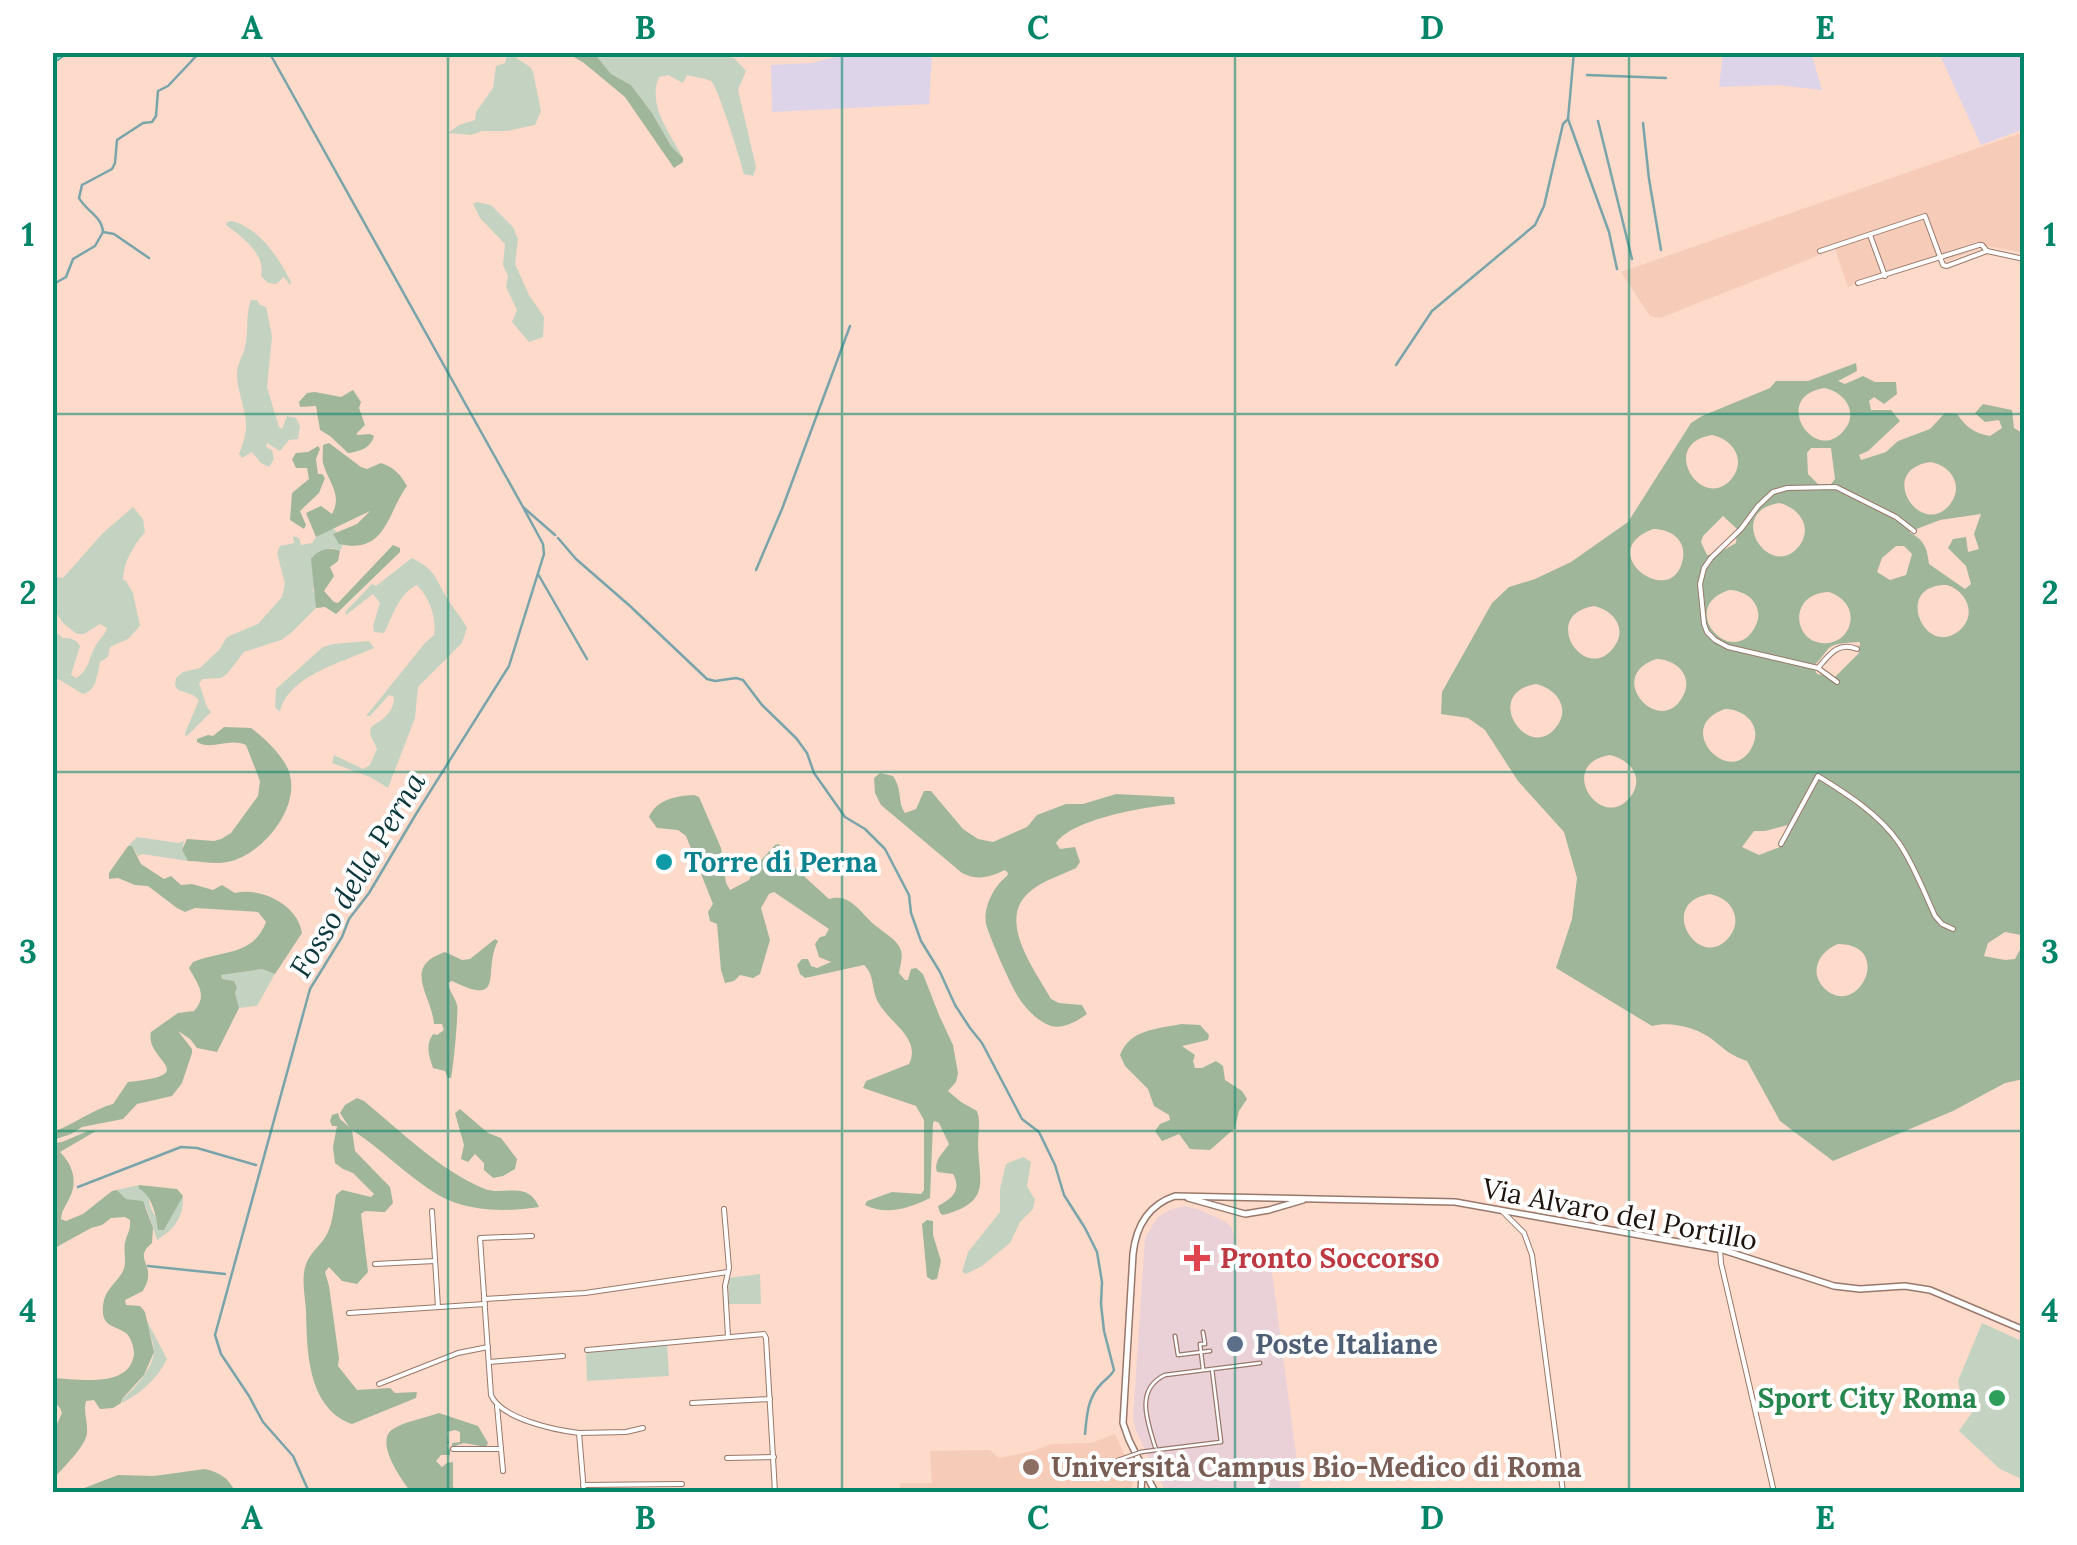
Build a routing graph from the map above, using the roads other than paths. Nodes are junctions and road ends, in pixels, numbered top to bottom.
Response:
1 (62, 52) edge
2 (743, 52) edge
3 (800, 52) edge
4 (52, 58) edge
5 (1870, 235) junction
6 (1820, 251) dead end
7 (1987, 251) junction
8 (1940, 256) junction
9 (2024, 259) edge
10 (1885, 276) junction
11 (1858, 284) dead end
12 (1914, 531) dead end
13 (1856, 649) dead end
14 (1818, 668) junction
15 (1837, 682) dead end
16 (1782, 844) dead end
17 (1953, 929) dead end
18 (1180, 1196) junction
19 (1238, 1196) junction
20 (1258, 1197) junction
21 (1316, 1198) junction
22 (724, 1209) dead end
23 (432, 1210) dead end
24 (1230, 1210) junction
25 (1502, 1211) junction
26 (1262, 1212) junction
27 (532, 1236) dead end
28 (1720, 1249) junction
29 (435, 1261) junction
30 (375, 1264) dead end
31 (728, 1272) junction
32 (485, 1302) junction
33 (438, 1307) junction
34 (348, 1313) dead end
35 (2024, 1330) edge
36 (1203, 1332) dead end
37 (728, 1336) junction
38 (1175, 1336) dead end
39 (488, 1347) junction
40 (587, 1350) dead end
41 (1210, 1351) dead end
42 (1201, 1352) junction
43 (563, 1356) dead end
44 (489, 1362) junction
45 (1260, 1363) dead end
46 (1212, 1369) junction
47 (1203, 1370) junction
48 (379, 1384) dead end
49 (770, 1399) junction
50 (692, 1403) dead end
51 (497, 1406) junction
52 (643, 1428) dead end
53 (579, 1433) junction
54 (453, 1448) dead end
55 (501, 1449) junction
56 (1156, 1450) junction
57 (774, 1457) junction
58 (727, 1458) dead end
59 (1141, 1464) junction
60 (503, 1471) dead end
61 (1095, 1474) dead end
62 (682, 1484) dead end
63 (583, 1485) junction
64 (584, 1492) edge
65 (775, 1492) edge
66 (1141, 1492) edge
67 (1155, 1492) edge
68 (1562, 1492) edge
69 (1774, 1492) edge

1 - 4 highway
2 - 3 highway
5 - 6 street
5 - 8 street
5 - 10 street
7 - 8 street
7 - 8 street
7 - 9 street
8 - 10 street
10 - 11 street
12 - 14 street
13 - 14 street
14 - 15 street
16 - 17 street
18 - 19 street, Via Alvaro del Portillo
18 - 24 street, Via Alvaro del Portillo
18 - 59 street
19 - 20 street, Via Alvaro del Portillo
19 - 24 street
20 - 21 street, Via Alvaro del Portillo
20 - 26 street
21 - 25 street, Via Alvaro del Portillo
21 - 26 street, Via Alvaro del Portillo
22 - 31 street
23 - 29 street
24 - 26 street, Via Alvaro del Portillo
25 - 28 street, Via Alvaro del Portillo
25 - 68 street
27 - 32 street
28 - 35 street, Via Alvaro del Portillo
28 - 69 street
29 - 30 street
29 - 33 street
31 - 32 street
31 - 37 street
32 - 33 street
32 - 39 street
33 - 34 street
36 - 42 street
37 - 40 street
37 - 49 street
38 - 42 street
39 - 44 street
39 - 48 street
41 - 42 street
42 - 47 street
43 - 44 street
44 - 51 street
45 - 46 street
46 - 47 street
46 - 56 street
47 - 56 street
49 - 50 street
49 - 57 street
51 - 53 street
51 - 55 street
52 - 53 street
53 - 63 street
54 - 55 street
55 - 60 street
56 - 61 street, bridge
57 - 58 street
57 - 65 street
59 - 66 street
59 - 67 street
62 - 63 street
63 - 64 street

